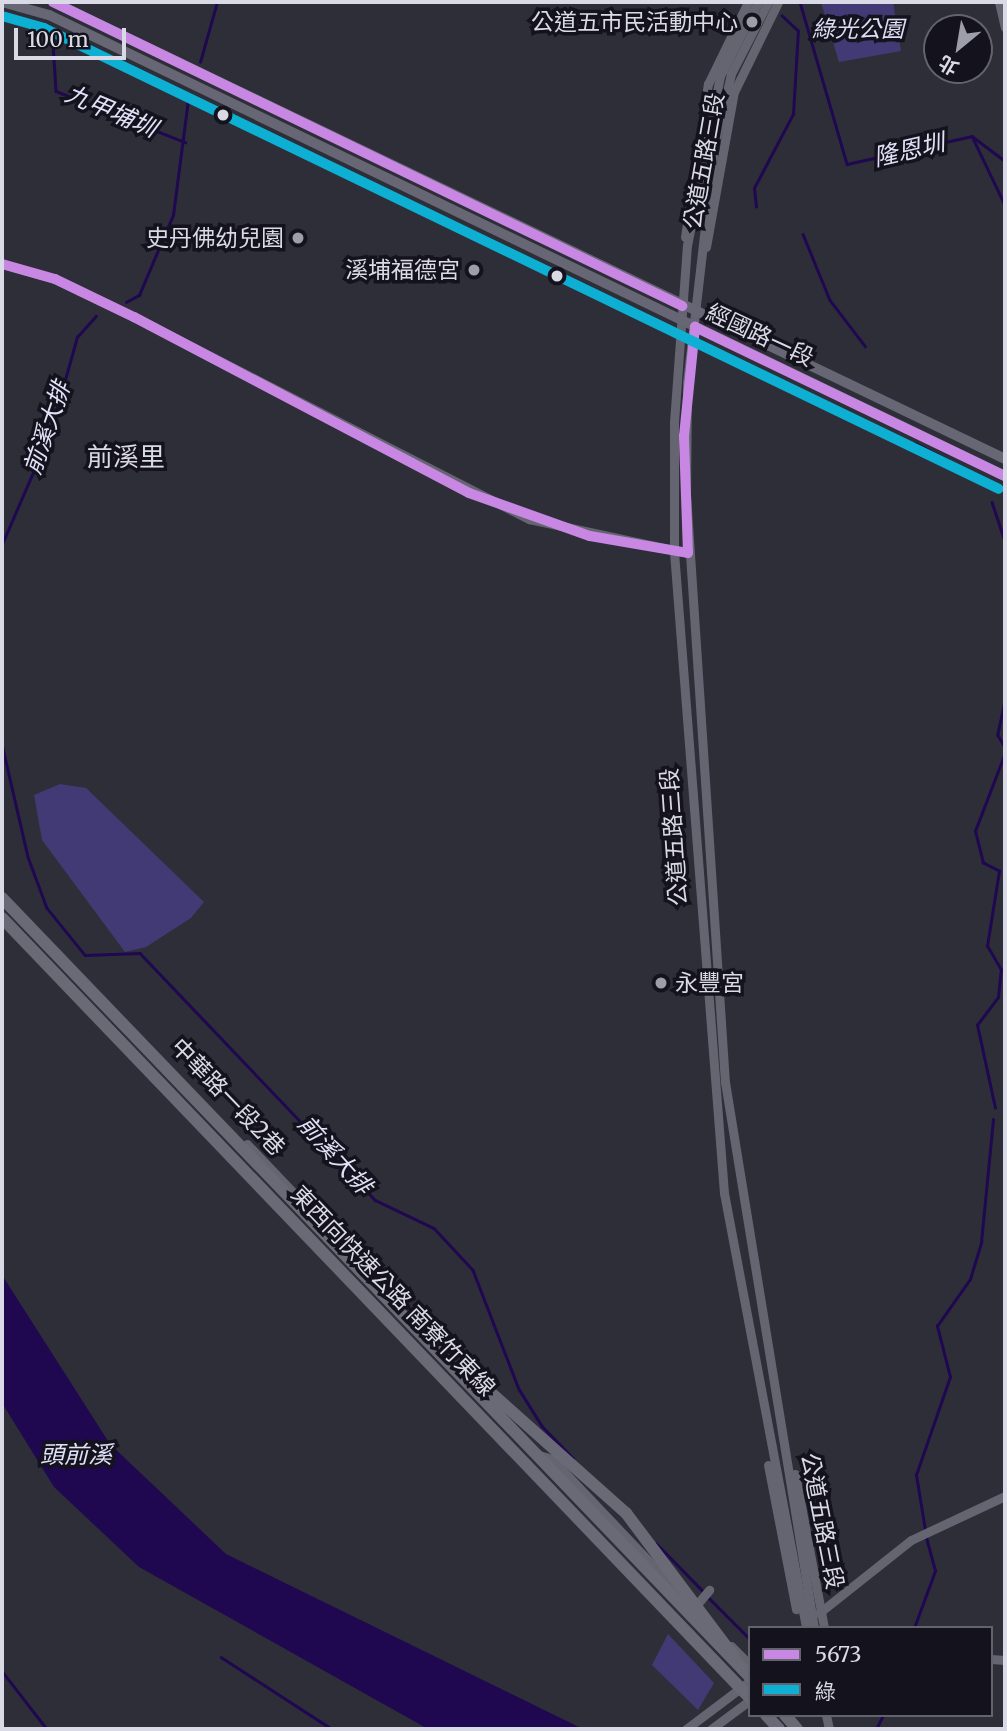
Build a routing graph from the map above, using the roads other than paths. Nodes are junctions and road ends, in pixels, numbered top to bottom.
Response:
1 (2, 2) edge
2 (53, 2) edge
3 (748, 2) edge
4 (758, 2) edge
5 (768, 2) edge
6 (778, 2) edge
7 (999, 2) edge
8 (1005, 27) edge
9 (687, 245) junction
10 (704, 252) junction
11 (2, 264) edge
12 (681, 306) junction
13 (697, 313) junction
14 (681, 321) junction
15 (695, 327) junction
16 (1005, 459) edge
17 (1005, 476) edge
18 (674, 552) junction
19 (688, 553) junction
20 (2, 892) edge
21 (2, 898) edge
22 (2, 918) edge
23 (755, 1280) junction
24 (741, 1283) junction
25 (425, 1330) junction
26 (450, 1356) junction
27 (453, 1371) junction
28 (765, 1421) junction
29 (779, 1422) junction
30 (1005, 1496) edge
31 (709, 1590) dead end
32 (677, 1591) junction
33 (699, 1602) junction
34 (819, 1613) junction
35 (710, 1625) junction
36 (800, 1626) edge
37 (806, 1626) edge
38 (814, 1626) edge
39 (823, 1626) edge
40 (744, 1664) edge
41 (748, 1681) edge
42 (748, 1697) edge
43 (748, 1701) edge
44 (686, 1729) edge
45 (711, 1729) edge

1 - 14 main road, 經國路一段
2 - 12 main road, 經國路一段
3 - 9 street, 公道五路三段
4 - 9 street, 公道五路三段
5 - 10 street, 公道五路三段
6 - 10 street, 公道五路三段
7 - 8 street
9 - 12 street, 公道五路三段
10 - 13 street, 公道五路三段
11 - 18 street
12 - 13 main road, 經國路一段
12 - 14 street, 公道五路三段
13 - 15 street, 公道五路三段
13 - 16 main road, 經國路一段
14 - 15 main road, 經國路一段
14 - 18 street, 公道五路三段
15 - 17 main road, 經國路一段
15 - 19 street, 公道五路三段
18 - 19 street
18 - 24 street, 公道五路三段
19 - 23 street, 公道五路三段
20 - 25 street, 中華路一段2巷
21 - 40 highway, 東西向快速公路 南寮竹東線
22 - 42 highway, 東西向快速公路 南寮竹東線
23 - 24 street
23 - 29 street, 公道五路三段
24 - 28 street, 公道五路三段
25 - 26 street, 中華路一段2巷
25 - 27 street, 中華路一段2巷
26 - 27 street
26 - 40 highway
27 - 32 street, 中華路一段2巷
28 - 36 street, 公道五路三段
28 - 37 street, 公道五路三段
29 - 34 street, 公道五路三段
29 - 38 street, 公道五路三段
30 - 34 street
31 - 33 street
32 - 33 street, 中華路一段2巷
32 - 35 street, 中華路一段2巷
33 - 35 street, 中華路一段2巷
34 - 39 street, 公道五路三段
35 - 40 street, 中華路一段2巷
41 - 44 street
43 - 45 street

